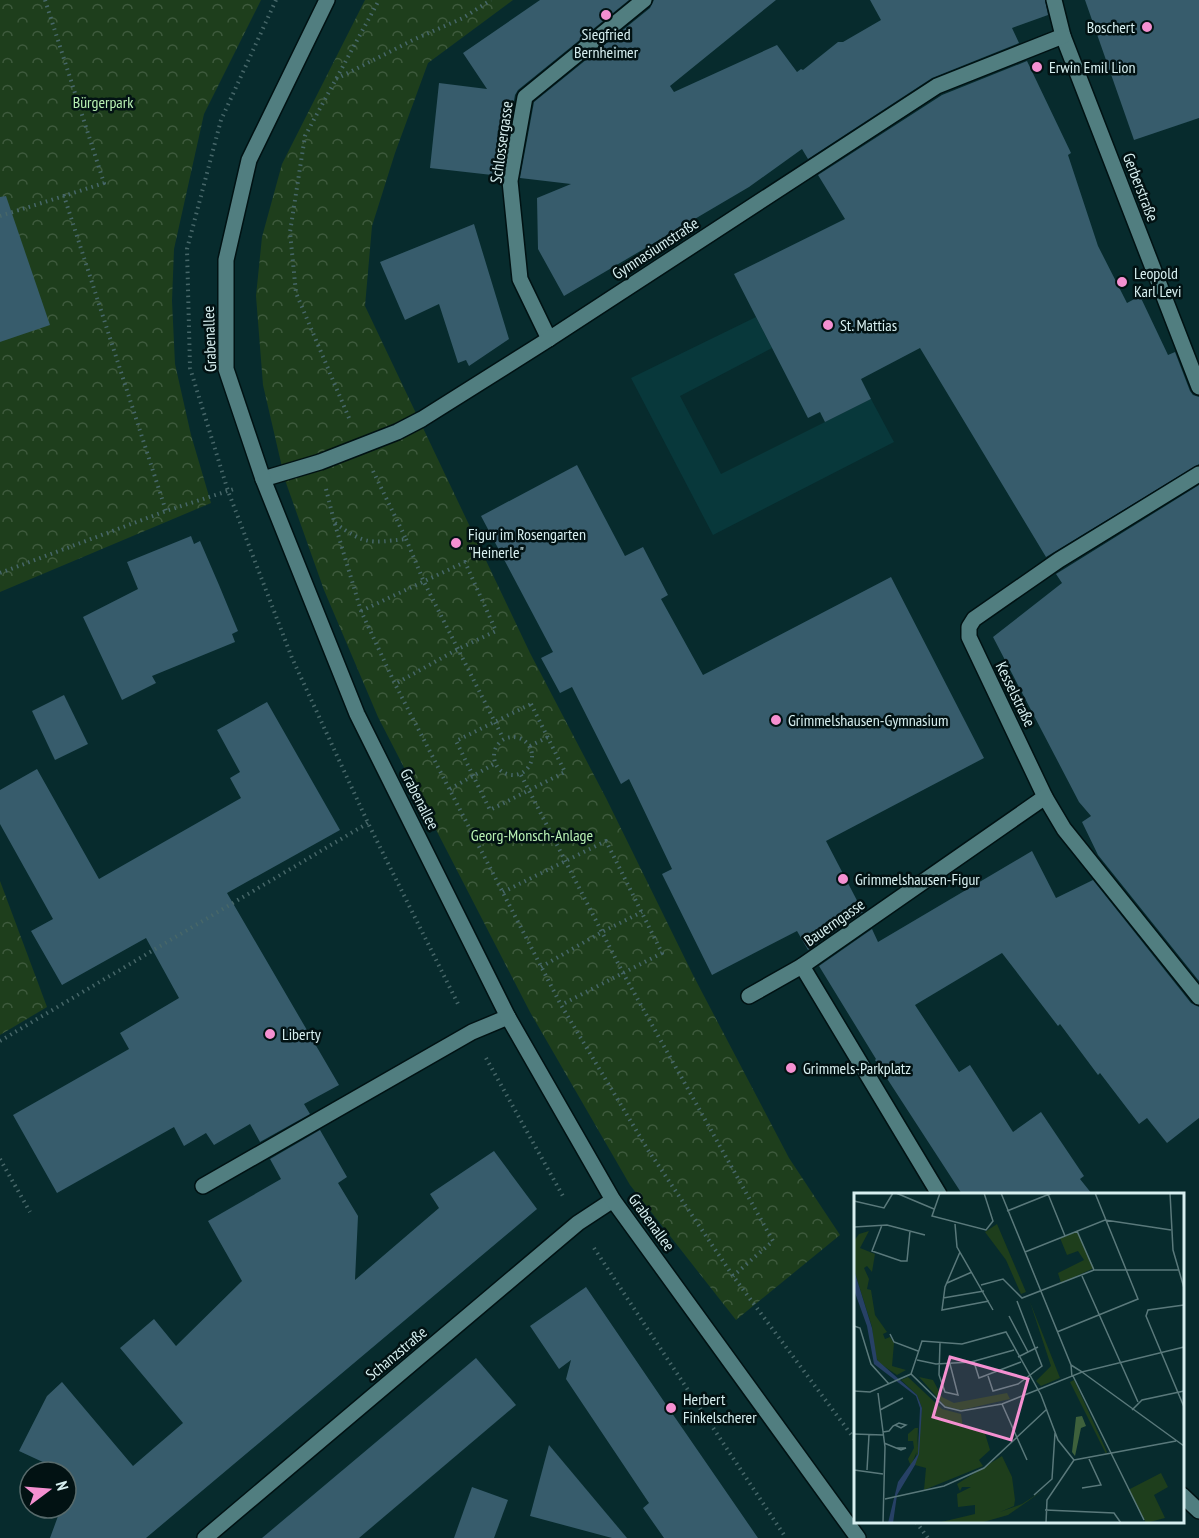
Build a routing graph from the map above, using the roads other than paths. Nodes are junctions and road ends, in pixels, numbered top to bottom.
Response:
1 (327, 0) edge
2 (644, 0) edge
3 (1054, 0) edge
4 (1063, 36) junction
5 (549, 339) junction
6 (1199, 387) edge
7 (1199, 474) edge
8 (263, 479) junction
9 (1045, 796) junction
10 (802, 966) junction
11 (749, 996) dead end
12 (1199, 997) edge
13 (508, 1017) junction
14 (203, 1186) dead end
15 (938, 1193) edge
16 (613, 1200) junction
17 (1184, 1497) edge
18 (1199, 1511) edge
19 (205, 1538) edge
20 (858, 1538) edge

1 - 8 street, Grabenallee
2 - 5 street, Schlossergasse
3 - 4 street, Gerberstraße
4 - 5 street, Gymnasiumstraße
4 - 6 street, Gerberstraße
5 - 8 street, Gymnasiumstraße
7 - 9 street, Kesselstraße
8 - 13 street, Grabenallee
9 - 10 street, Bauerngasse
9 - 12 street, Kesselstraße
10 - 11 street
10 - 15 street, Bauerngasse
13 - 14 street
13 - 16 street, Grabenallee
16 - 19 street, Schanzstraße
16 - 20 street, Grabenallee
17 - 18 street

